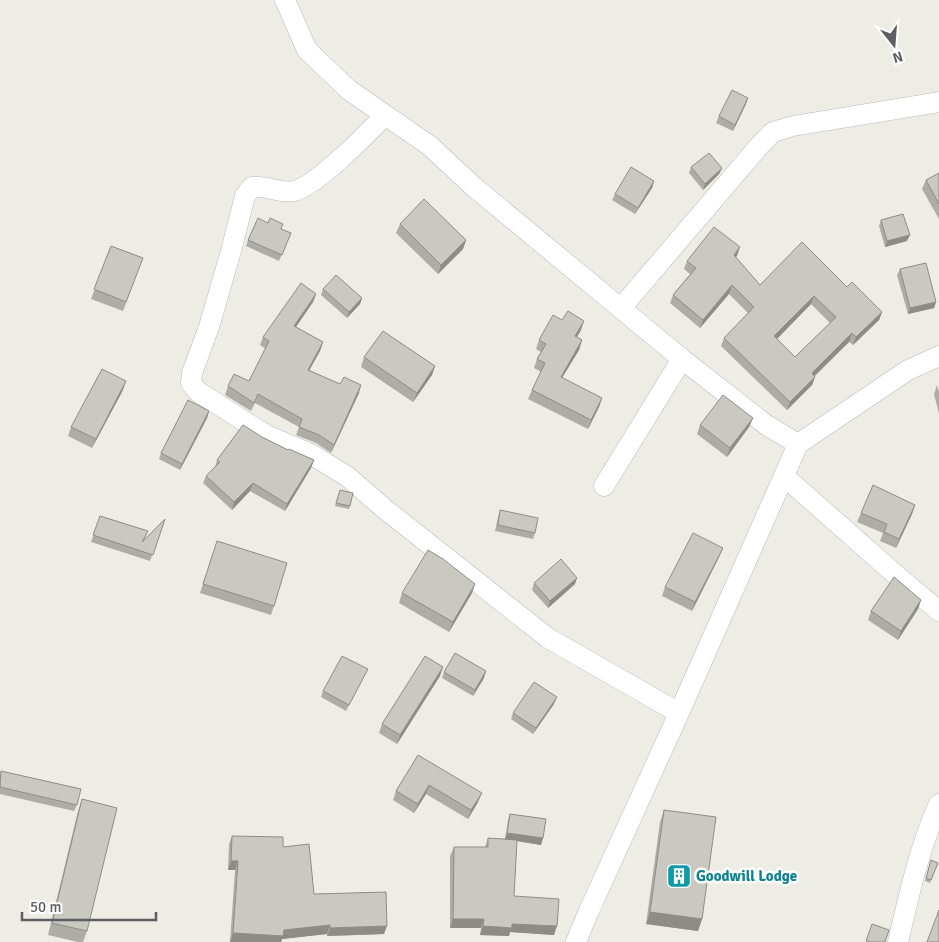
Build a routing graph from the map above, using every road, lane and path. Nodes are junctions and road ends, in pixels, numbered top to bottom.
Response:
1 (285, 0) edge
2 (939, 102) edge
3 (385, 115) junction
4 (621, 308) junction
5 (939, 356) edge
6 (682, 359) junction
7 (798, 444) junction
8 (785, 476) junction
9 (604, 486) dead end
10 (939, 611) edge
11 (679, 713) junction
12 (939, 804) edge
13 (576, 942) edge
14 (898, 942) edge

1 - 3 street
2 - 4 street
3 - 4 street
3 - 11 street
4 - 6 street
5 - 7 street
6 - 7 street
6 - 9 street
7 - 8 street
8 - 10 street
8 - 11 street
11 - 13 street
12 - 14 street

